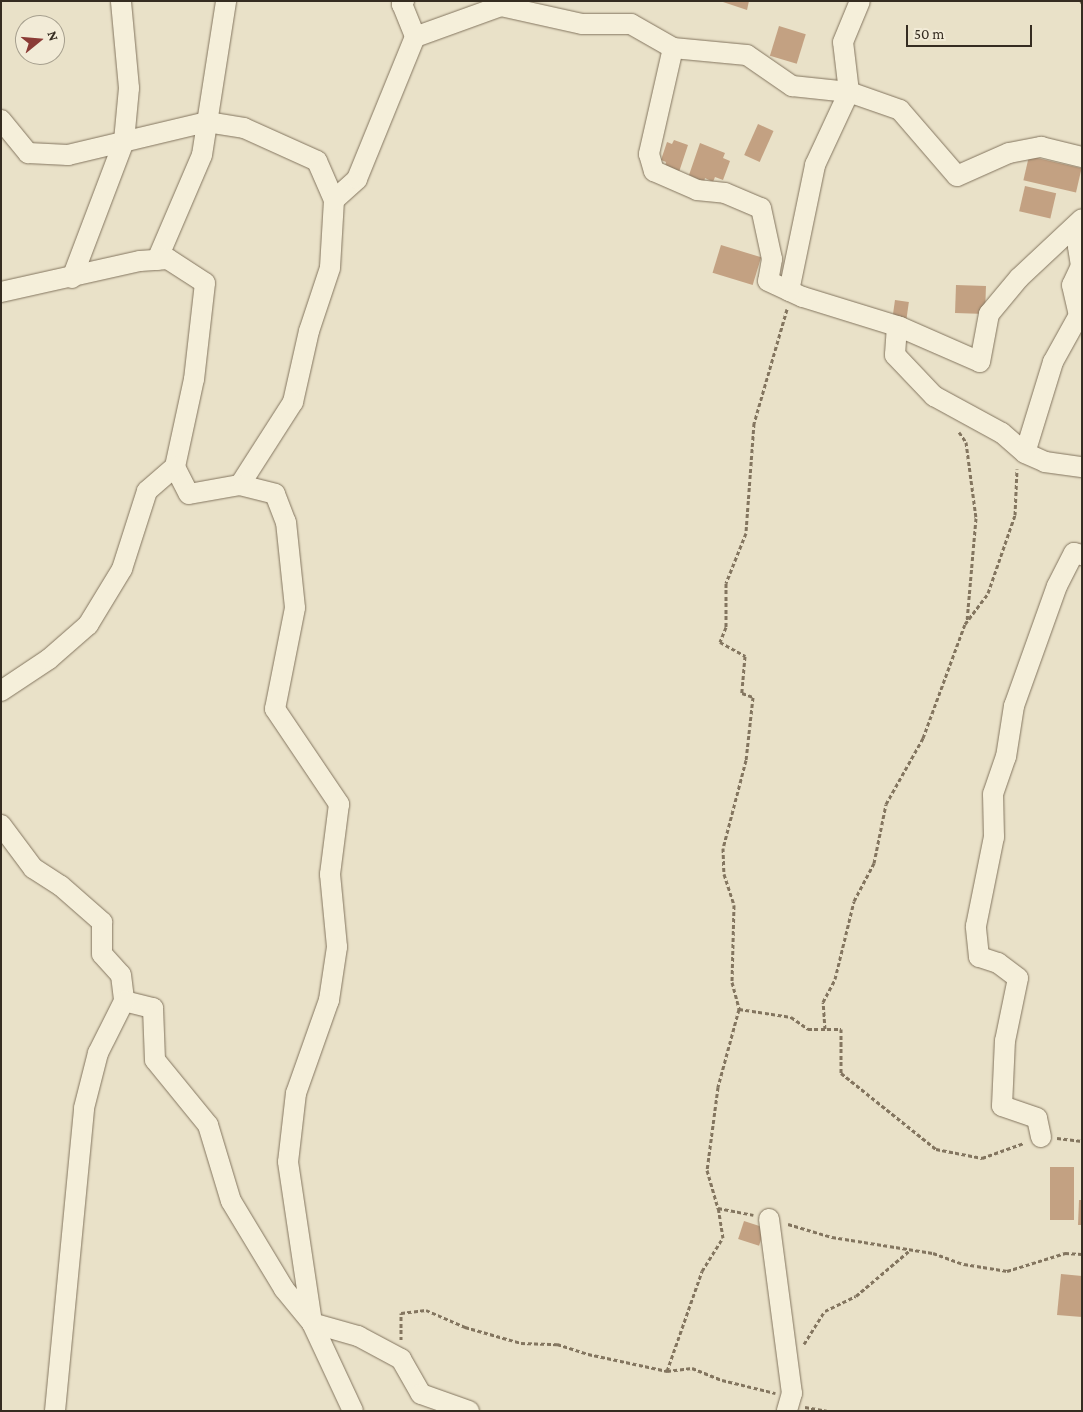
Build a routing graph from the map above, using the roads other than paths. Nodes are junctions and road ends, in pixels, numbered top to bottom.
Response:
1 (121, 1) edge
2 (226, 1) edge
3 (404, 1) edge
4 (860, 1) edge
5 (498, 4) edge
6 (414, 37) junction
7 (673, 48) junction
8 (849, 92) junction
9 (1, 120) edge
10 (207, 122) junction
11 (124, 141) junction
12 (1082, 157) edge
13 (334, 200) junction
14 (1077, 219) edge
15 (158, 260) junction
16 (1081, 266) edge
17 (72, 278) junction
18 (789, 291) junction
19 (1, 292) edge
20 (1080, 316) edge
21 (897, 326) junction
22 (1020, 449) junction
23 (175, 467) junction
24 (1082, 467) edge
25 (240, 485) junction
26 (1082, 555) edge
27 (1, 691) edge
28 (1, 825) edge
29 (124, 1001) junction
30 (1041, 1137) road end
31 (769, 1219) road end
32 (312, 1323) junction
33 (788, 1410) edge
34 (55, 1411) edge
35 (353, 1411) edge
36 (469, 1411) edge

1 - 11 street
2 - 10 street
3 - 6 street
4 - 8 street
5 - 6 street
5 - 7 street
6 - 13 street
7 - 8 street
7 - 18 street
8 - 12 street
8 - 18 street
9 - 11 street
10 - 11 street
10 - 13 street
10 - 15 street
11 - 17 street
13 - 25 street
14 - 16 street
14 - 21 street
15 - 17 street
15 - 23 street
16 - 20 street
17 - 19 street
18 - 21 street
20 - 22 street
21 - 22 street
22 - 24 street
23 - 25 street
23 - 27 street
25 - 32 street
26 - 30 street
28 - 29 street
29 - 32 street
29 - 34 street
31 - 33 street
32 - 35 street
32 - 36 street

